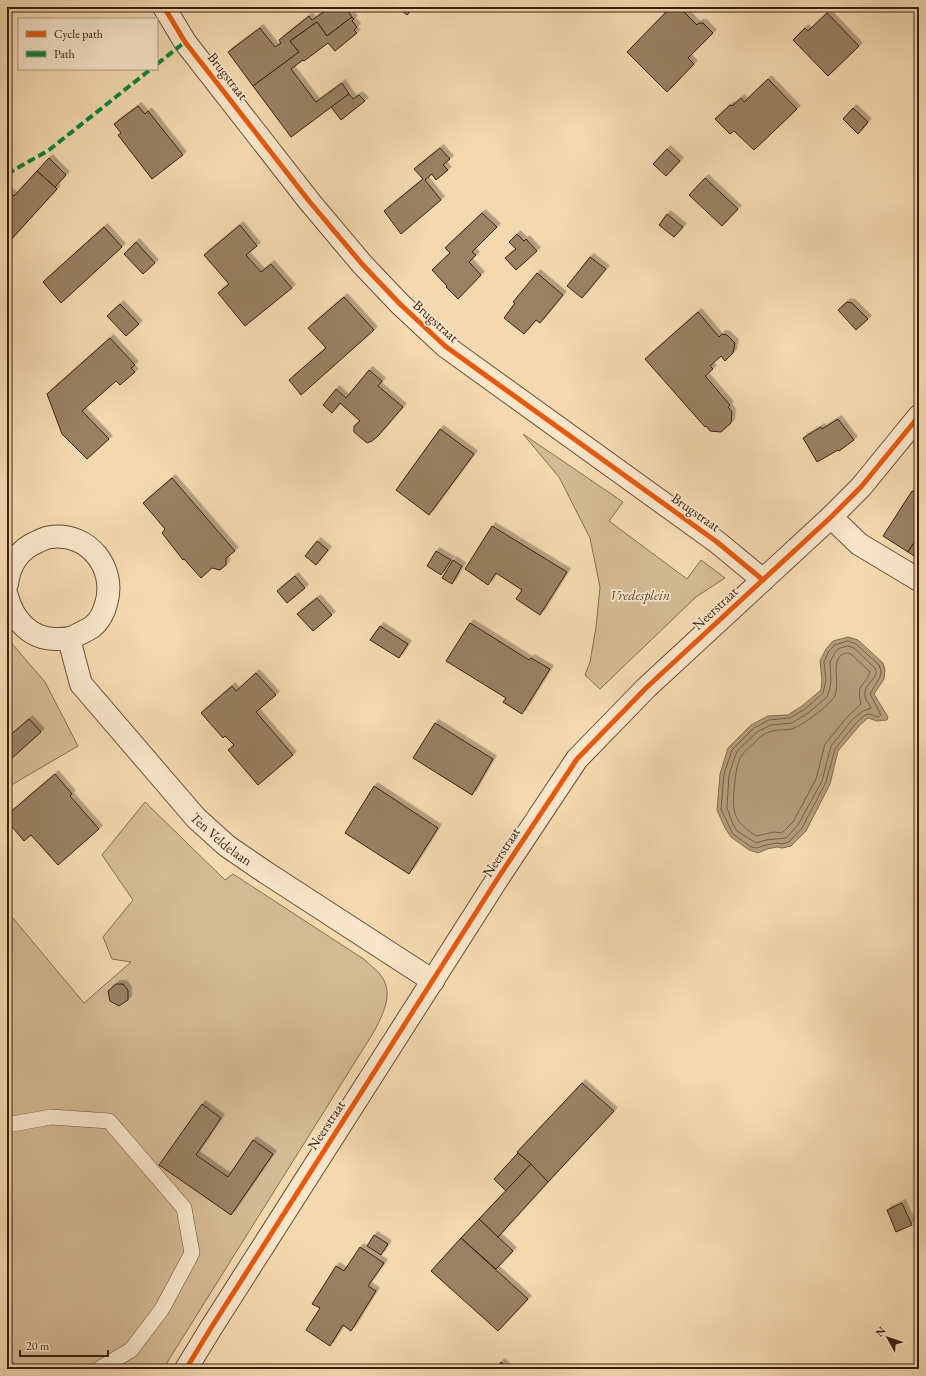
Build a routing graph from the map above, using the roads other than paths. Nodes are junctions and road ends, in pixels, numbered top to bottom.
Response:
1 (164, 7) edge
2 (919, 416) edge
3 (832, 517) junction
4 (763, 580) junction
5 (919, 580) edge
6 (7, 584) edge
7 (7, 596) edge
8 (69, 639) junction
9 (433, 981) junction
10 (7, 1126) edge
11 (99, 1369) edge
12 (186, 1369) edge

1 - 4 street, Brugstraat
2 - 3 street, Neerstraat
3 - 4 street, Neerstraat
3 - 5 street
4 - 9 street, Neerstraat
6 - 8 street
7 - 8 street
8 - 9 street, Ten Veldelaan
9 - 12 street, Neerstraat
10 - 11 lane

